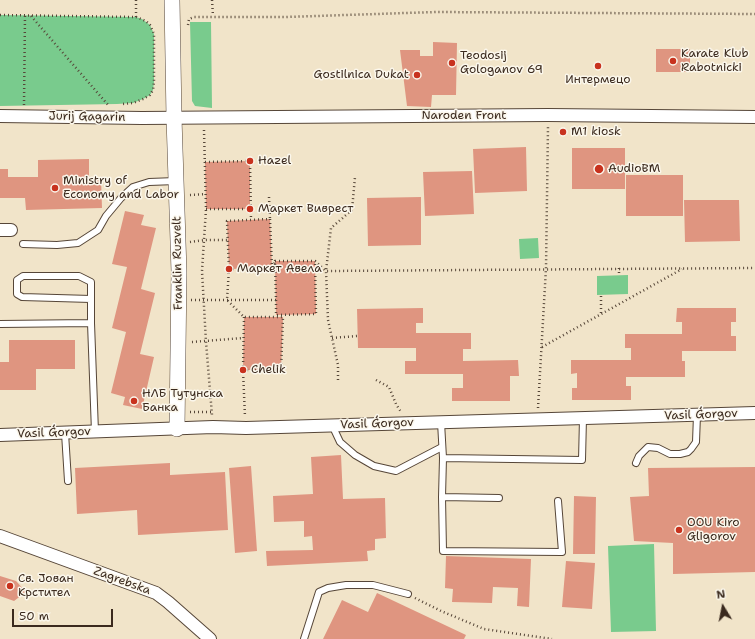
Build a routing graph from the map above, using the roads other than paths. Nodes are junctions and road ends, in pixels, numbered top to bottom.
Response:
1 (172, 0) edge
2 (0, 116) edge
3 (755, 117) edge
4 (174, 118) junction
5 (177, 181) junction
6 (23, 244) dead end
7 (91, 299) junction
8 (91, 323) junction
9 (0, 324) edge
10 (755, 413) edge
11 (697, 415) junction
12 (583, 418) junction
13 (441, 422) junction
14 (332, 425) junction
15 (177, 430) junction
16 (95, 432) junction
17 (65, 433) junction
18 (0, 435) edge
19 (442, 447) junction
20 (443, 458) junction
21 (636, 463) dead end
22 (68, 481) dead end
23 (442, 497) junction
24 (500, 498) dead end
25 (558, 501) dead end
26 (0, 536) edge
27 (408, 594) road end
28 (210, 639) edge
29 (304, 639) edge

1 - 4 street, Franklin Ruzvelt
2 - 4 street, Jurij Gagarin
3 - 4 street, Naroden Front
4 - 5 street, Franklin Ruzvelt
5 - 6 lane
5 - 15 street, Franklin Ruzvelt
7 - 7 lane
7 - 8 lane
8 - 9 lane
8 - 16 lane
10 - 11 street, Vasil Ǵorgov
11 - 12 street, Vasil Ǵorgov
11 - 21 lane
12 - 13 street, Vasil Ǵorgov
12 - 20 lane
13 - 14 street, Vasil Ǵorgov
13 - 19 lane
14 - 15 street, Vasil Ǵorgov
14 - 19 lane
15 - 16 street, Vasil Ǵorgov
16 - 17 street, Vasil Ǵorgov
17 - 18 street, Vasil Ǵorgov
17 - 22 lane
19 - 20 lane
20 - 23 lane
23 - 24 lane
23 - 25 lane
26 - 28 street, Zagrebska
27 - 29 lane

